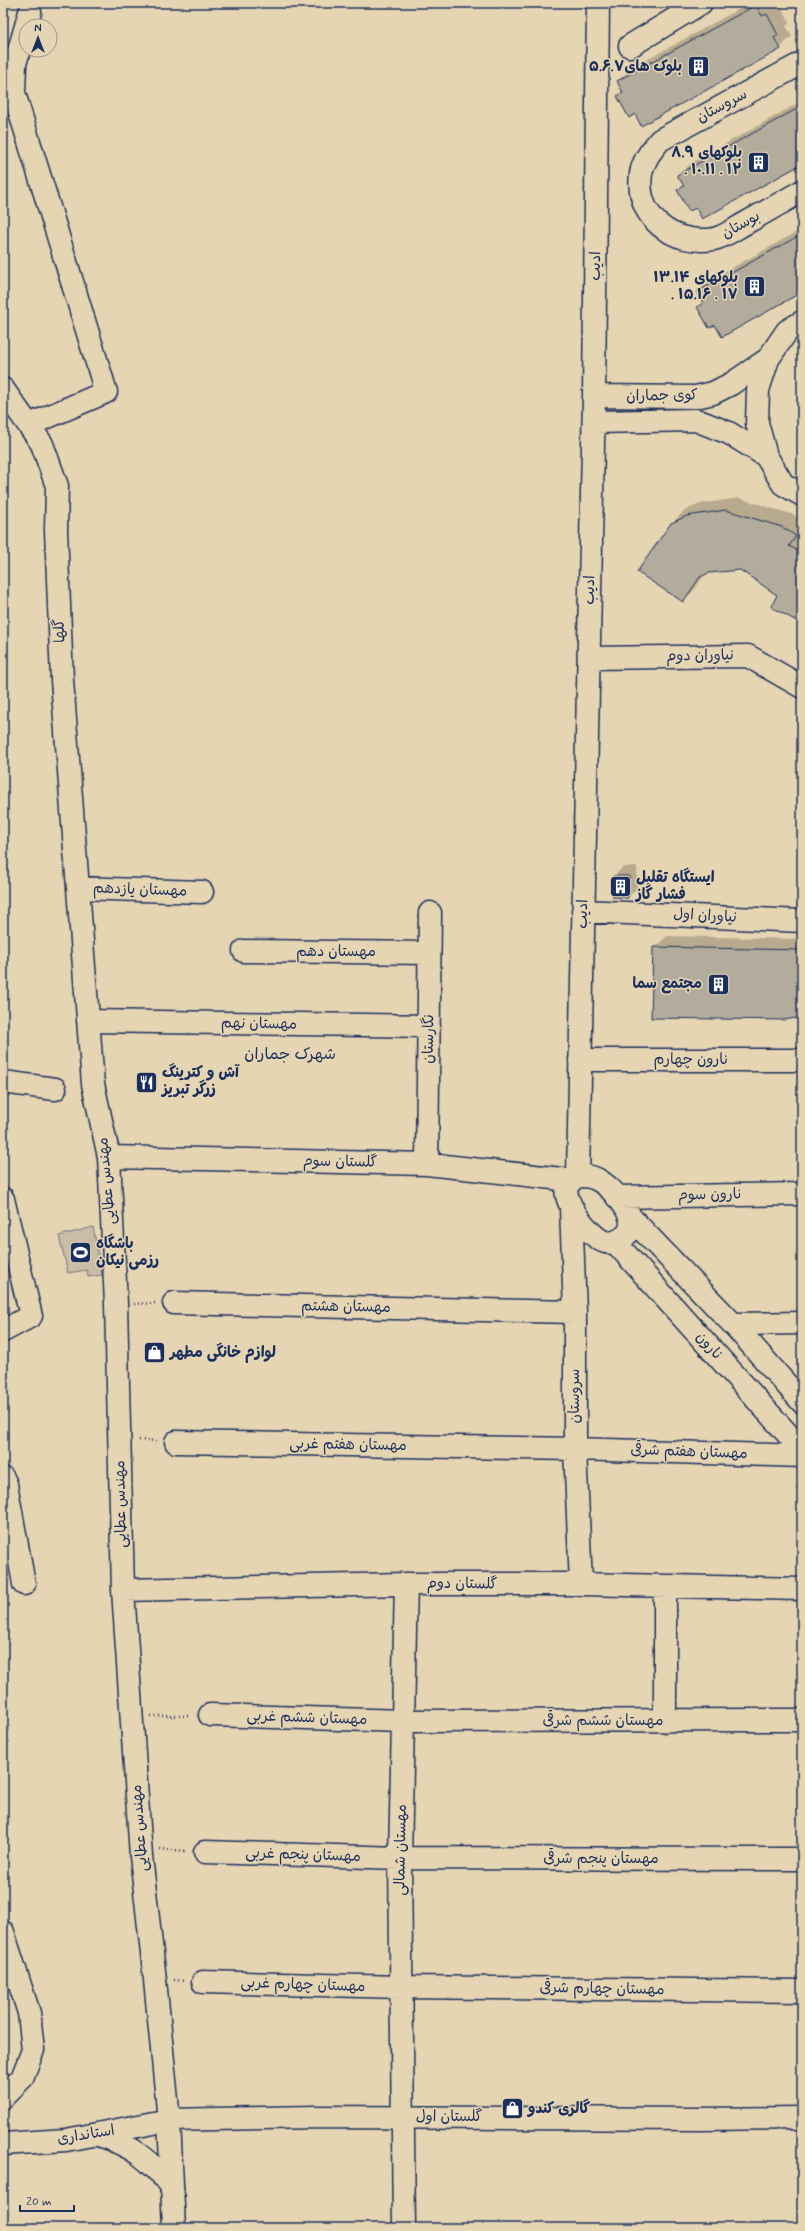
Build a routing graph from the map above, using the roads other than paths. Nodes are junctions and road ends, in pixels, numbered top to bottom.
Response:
1 (598, 3) edge
2 (702, 3) edge
3 (25, 7) edge
4 (630, 46) dead end
5 (802, 63) edge
6 (648, 155) joint
7 (802, 191) edge
8 (802, 322) edge
9 (768, 359) junction
10 (3, 389) edge
11 (594, 396) junction
12 (594, 422) junction
13 (29, 425) junction
14 (766, 456) junction
15 (802, 496) edge
16 (589, 658) junction
17 (802, 687) edge
18 (78, 888) junction
19 (202, 892) dead end
20 (583, 911) junction
21 (430, 913) dead end
22 (802, 921) edge
23 (244, 951) dead end
24 (429, 952) junction
25 (88, 1021) junction
26 (429, 1026) junction
27 (580, 1060) junction
28 (802, 1060) edge
29 (3, 1082) edge
30 (55, 1089) dead end
31 (108, 1157) junction
32 (427, 1164) junction
33 (574, 1178) junction
34 (802, 1194) edge
35 (617, 1197) junction
36 (3, 1199) edge
37 (571, 1208) junction
38 (630, 1217) junction
39 (615, 1242) junction
40 (174, 1303) road end
41 (575, 1312) junction
42 (802, 1323) edge
43 (733, 1324) junction
44 (3, 1331) edge
45 (802, 1402) edge
46 (176, 1442) road end
47 (575, 1449) junction
48 (802, 1450) edge
49 (802, 1456) edge
50 (3, 1478) edge
51 (24, 1584) dead end
52 (406, 1584) junction
53 (581, 1584) junction
54 (665, 1586) junction
55 (802, 1589) edge
56 (123, 1590) junction
57 (210, 1715) road end
58 (802, 1720) edge
59 (403, 1721) junction
60 (665, 1722) junction
61 (206, 1852) road end
62 (400, 1858) junction
63 (802, 1859) edge
64 (3, 1932) edge
65 (203, 1982) road end
66 (402, 1987) junction
67 (802, 1991) edge
68 (3, 2097) edge
69 (404, 2117) junction
70 (802, 2118) edge
71 (169, 2120) junction
72 (97, 2134) junction
73 (3, 2144) edge
74 (172, 2188) junction
75 (174, 2228) edge
76 (404, 2228) edge

1 - 11 street, ادیب
2 - 4 street
3 - 13 street
5 - 6 street, سروستان
6 - 7 street, بوستان
8 - 9 street
9 - 11 street, کوی جماران
9 - 14 street
10 - 13 street, گلها
11 - 12 street, ادیب
12 - 14 street, کوی جماران
12 - 16 street, ادیب
13 - 18 street, گلها
14 - 15 street
16 - 17 street, نیاوران دوم
16 - 20 street, ادیب
18 - 19 street, مهستان یازدهم
18 - 25 street, مهندس عطایی
20 - 22 street, نیاوران اول
20 - 27 street, ادیب
21 - 24 street, نگارستان
23 - 24 street, مهستان دهم
24 - 26 street, نگارستان
25 - 26 street, مهستان نهم
25 - 31 street, مهندس عطایی
26 - 32 street, نگارستان
27 - 28 street, نارون چهارم
27 - 33 street, ادیب
29 - 30 street
31 - 32 street, گلستان سوم
31 - 56 street, مهندس عطایی
32 - 33 street, گلستان سوم
33 - 35 street
33 - 37 street
34 - 35 street, نارون سوم
35 - 38 street
36 - 44 street
37 - 39 street
37 - 41 street, سروستان
38 - 39 street
38 - 43 street
39 - 48 street, نارون
40 - 41 street, مهستان هشتم
41 - 47 street, سروستان
42 - 43 street
43 - 45 street
46 - 47 street, مهستان هفتم غربی
47 - 49 street, مهستان هفتم شرقی
47 - 53 street, سروستان
50 - 51 street
52 - 53 street, گلستان دوم
52 - 56 street, گلستان دوم
52 - 59 street, مهستان شمالی
53 - 54 street, گلستان دوم
54 - 55 street, گلستان دوم
54 - 60 street
56 - 71 street, مهندس عطایی
57 - 59 street, مهستان ششم غربی
58 - 60 street, مهستان ششم شرقی
59 - 60 street, مهستان ششم شرقی
59 - 62 street, مهستان شمالی
61 - 62 street, مهستان پنجم غربی
62 - 63 street, مهستان پنجم شرقی
62 - 66 street, مهستان شمالی
64 - 68 street
65 - 66 street, مهستان چهارم غربی
66 - 67 street, مهستان چهارم شرقی
66 - 69 street, مهستان شمالی
69 - 70 street, گلستان اول
69 - 71 street, گلستان اول
69 - 76 street, مهستان شمالی
71 - 72 street, استاندارى
71 - 74 street, مهندس عطایی
72 - 73 street, استاندارى
72 - 74 street
74 - 75 street, مهندس عطایی

